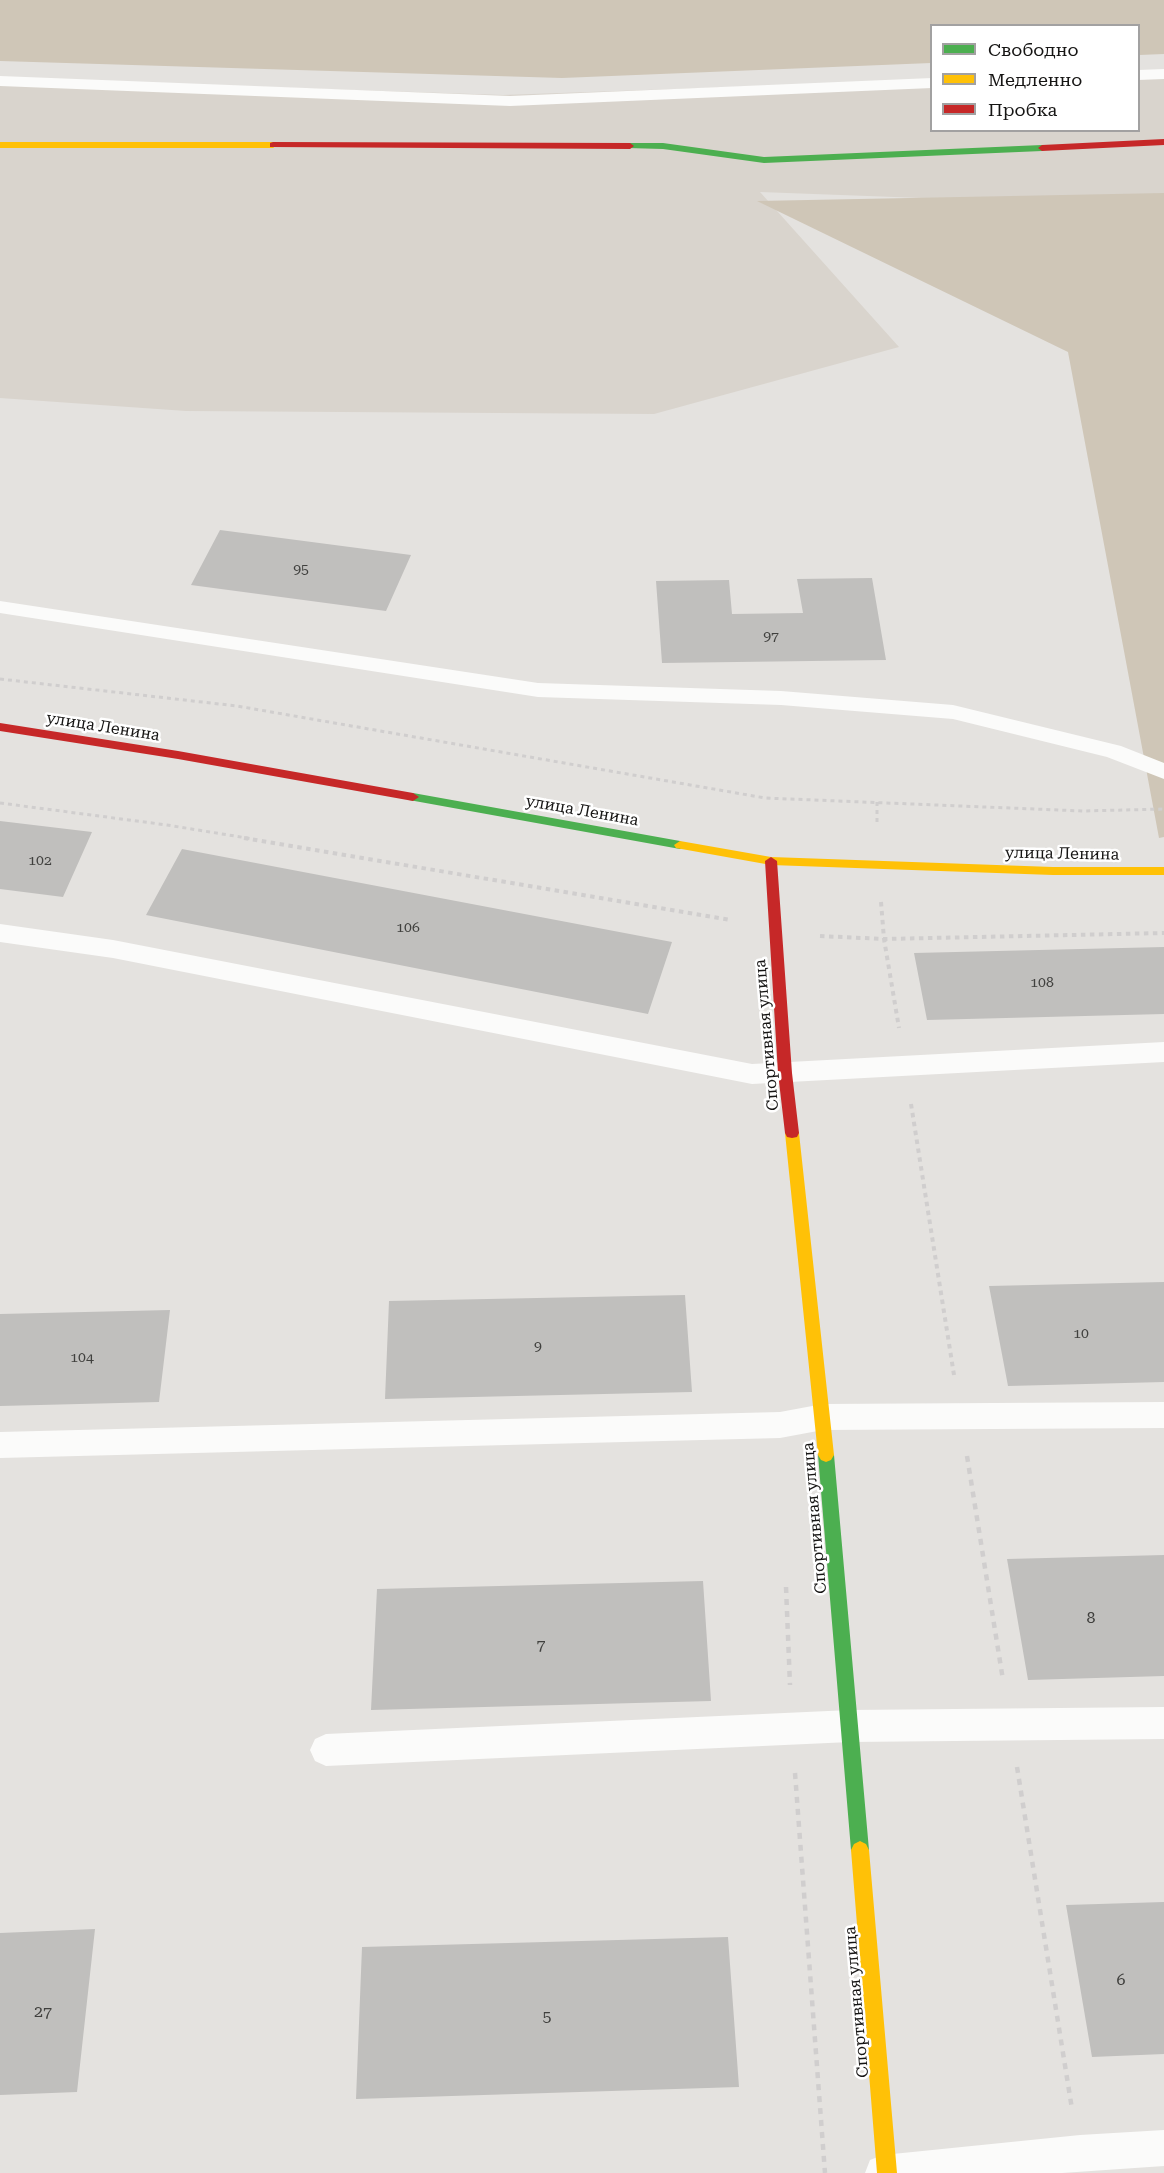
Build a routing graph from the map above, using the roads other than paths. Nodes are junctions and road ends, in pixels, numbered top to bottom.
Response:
1 (1164, 74) edge
2 (1140, 75) edge
3 (0, 81) edge
4 (930, 83) edge
5 (1164, 142) edge
6 (0, 145) edge
7 (0, 607) edge
8 (0, 727) edge
9 (1164, 771) edge
10 (771, 861) junction
11 (1164, 871) edge
12 (0, 933) edge
13 (1164, 1052) edge
14 (785, 1073) junction
15 (1164, 1415) edge
16 (823, 1417) junction
17 (0, 1445) edge
18 (1164, 1723) edge
19 (850, 1726) junction
20 (326, 1750) dead end
21 (1164, 2148) edge
22 (886, 2173) edge

1 - 2 lane
3 - 4 lane
5 - 6 street
7 - 9 lane
8 - 10 street, улица Ленина
10 - 11 street, улица Ленина
10 - 14 street, Спортивная улица
12 - 14 lane
13 - 14 lane
14 - 16 street, Спортивная улица
15 - 16 lane
16 - 17 lane
16 - 19 street, Спортивная улица
18 - 19 lane
19 - 20 lane
19 - 22 street, Спортивная улица
21 - 22 lane

